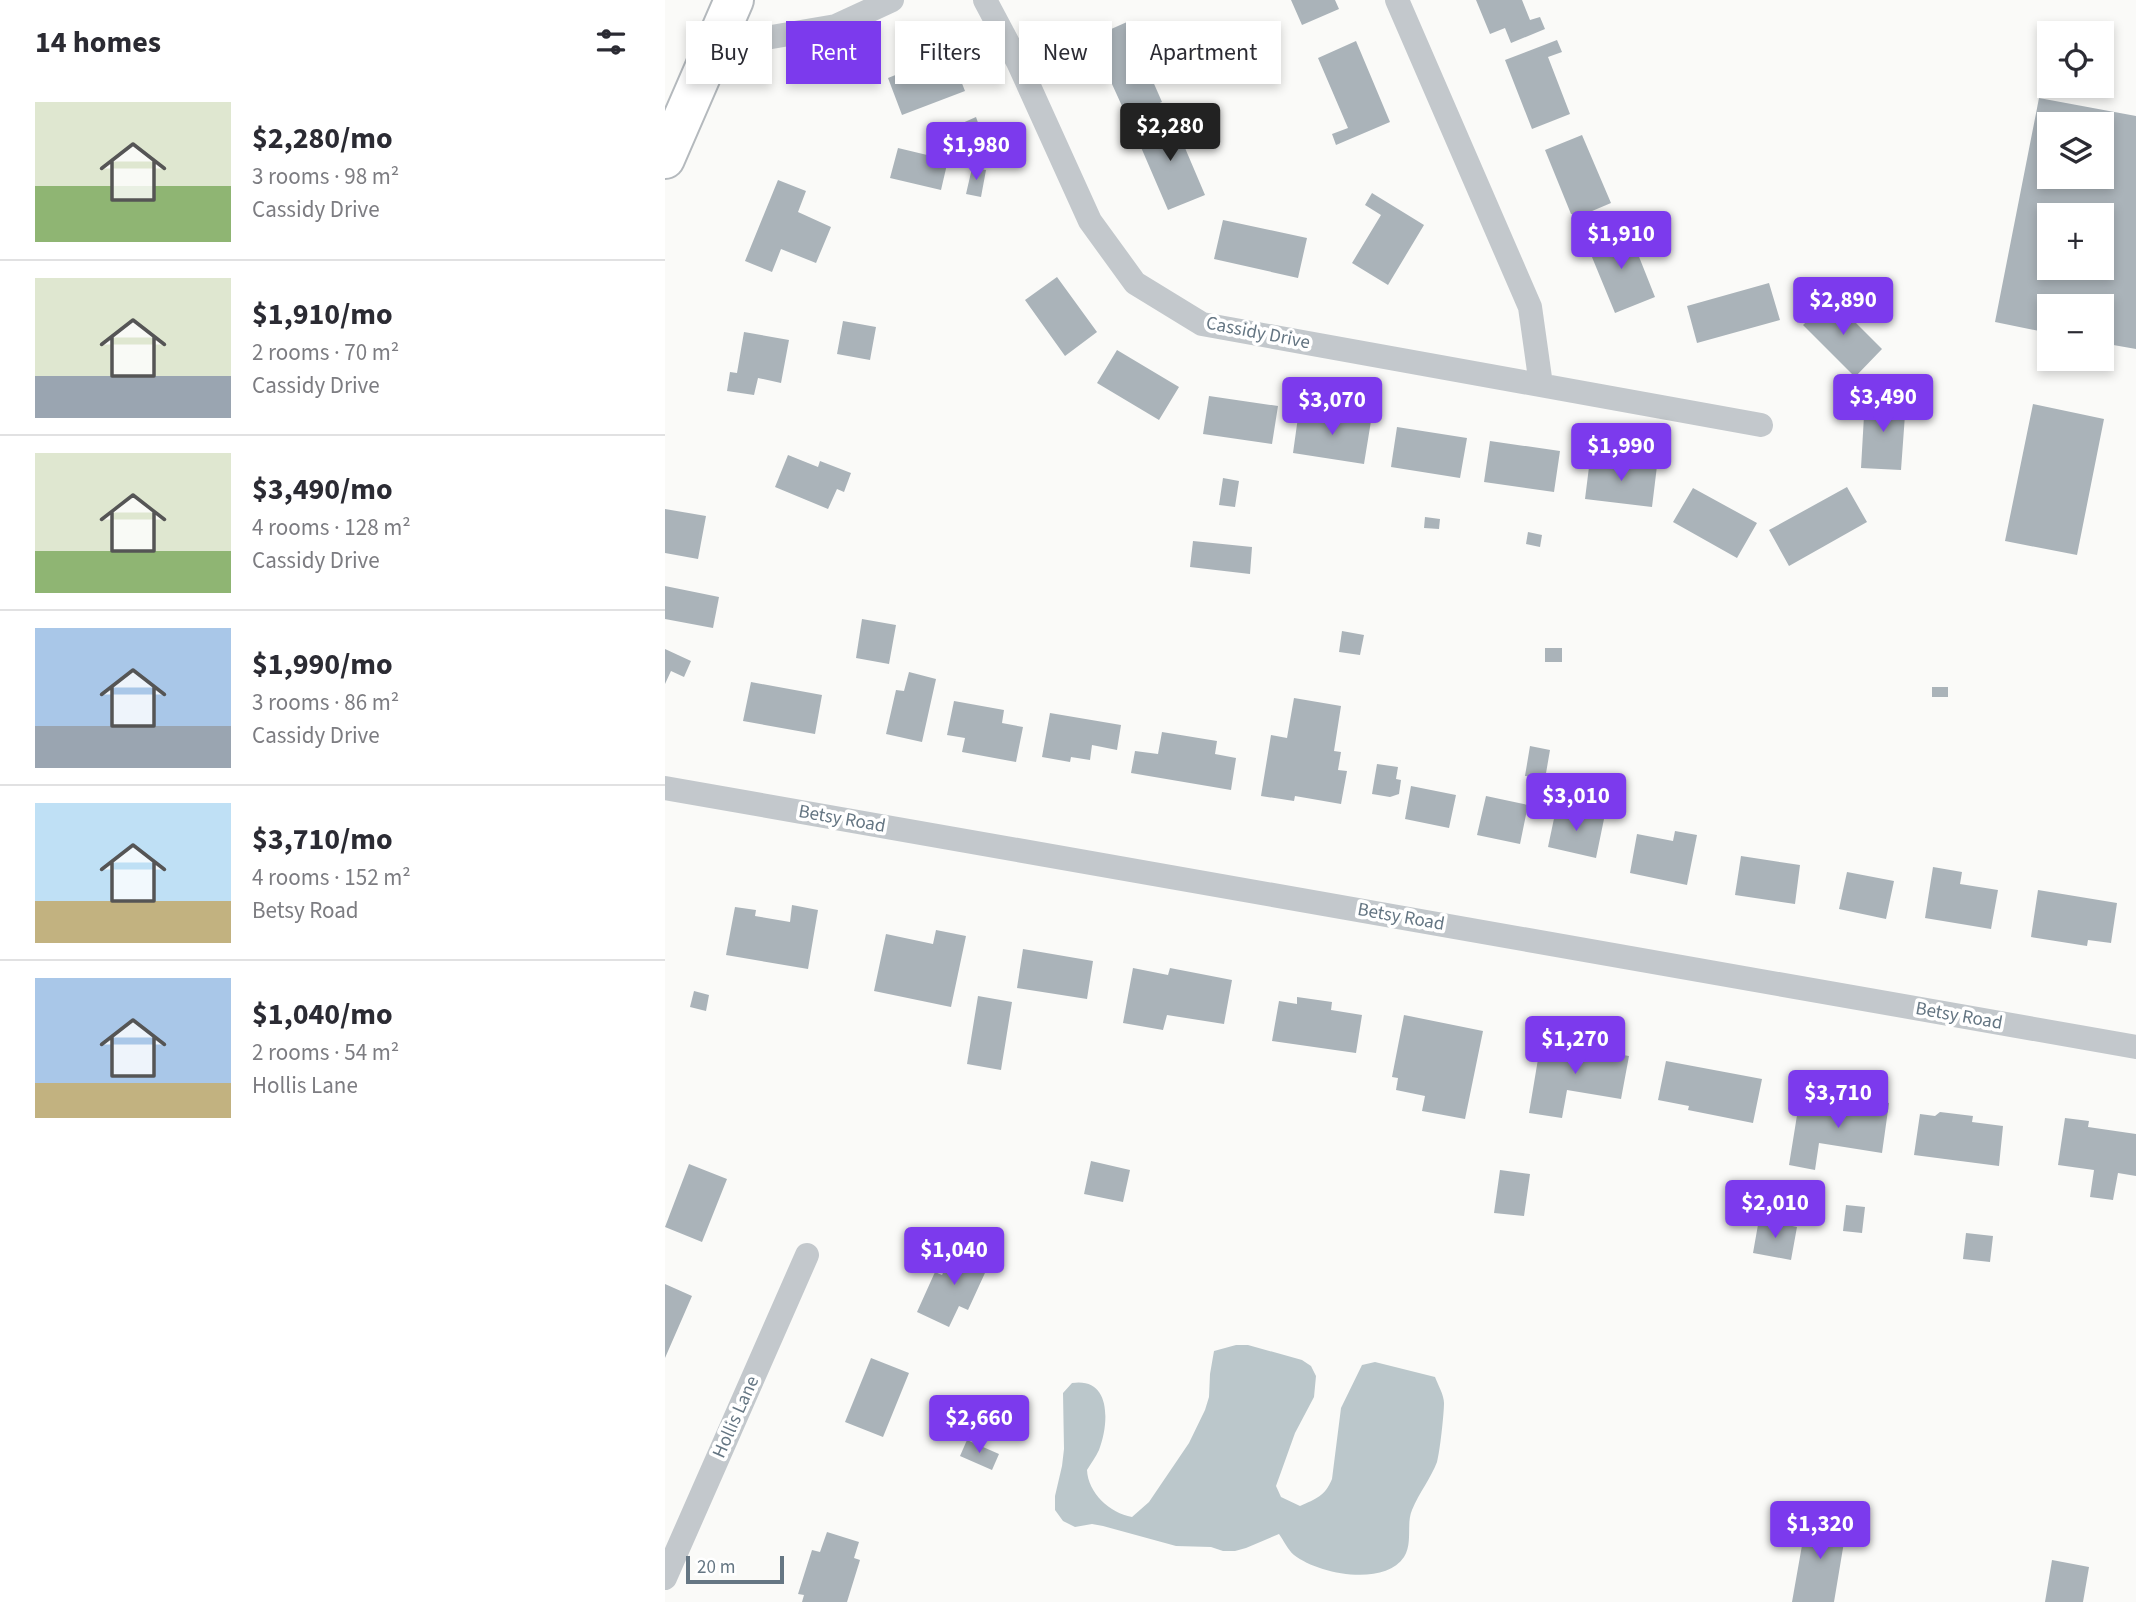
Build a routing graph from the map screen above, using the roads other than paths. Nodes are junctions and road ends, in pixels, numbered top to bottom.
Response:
1 (734, 0) edge
2 (893, 0) edge
3 (985, 0) edge
4 (1397, 0) edge
5 (725, 21) edge
6 (772, 37) edge
7 (697, 84) edge
8 (665, 159) edge
9 (1541, 385) junction
10 (1761, 425) dead end
11 (665, 788) edge
12 (2136, 1047) edge
13 (807, 1255) dead end
14 (665, 1578) edge

1 - 5 highway
2 - 6 street
3 - 9 street, Cassidy Drive
4 - 9 street
7 - 8 highway
9 - 10 street, Cassidy Drive
11 - 12 street, Betsy Road
13 - 14 street, Hollis Lane

